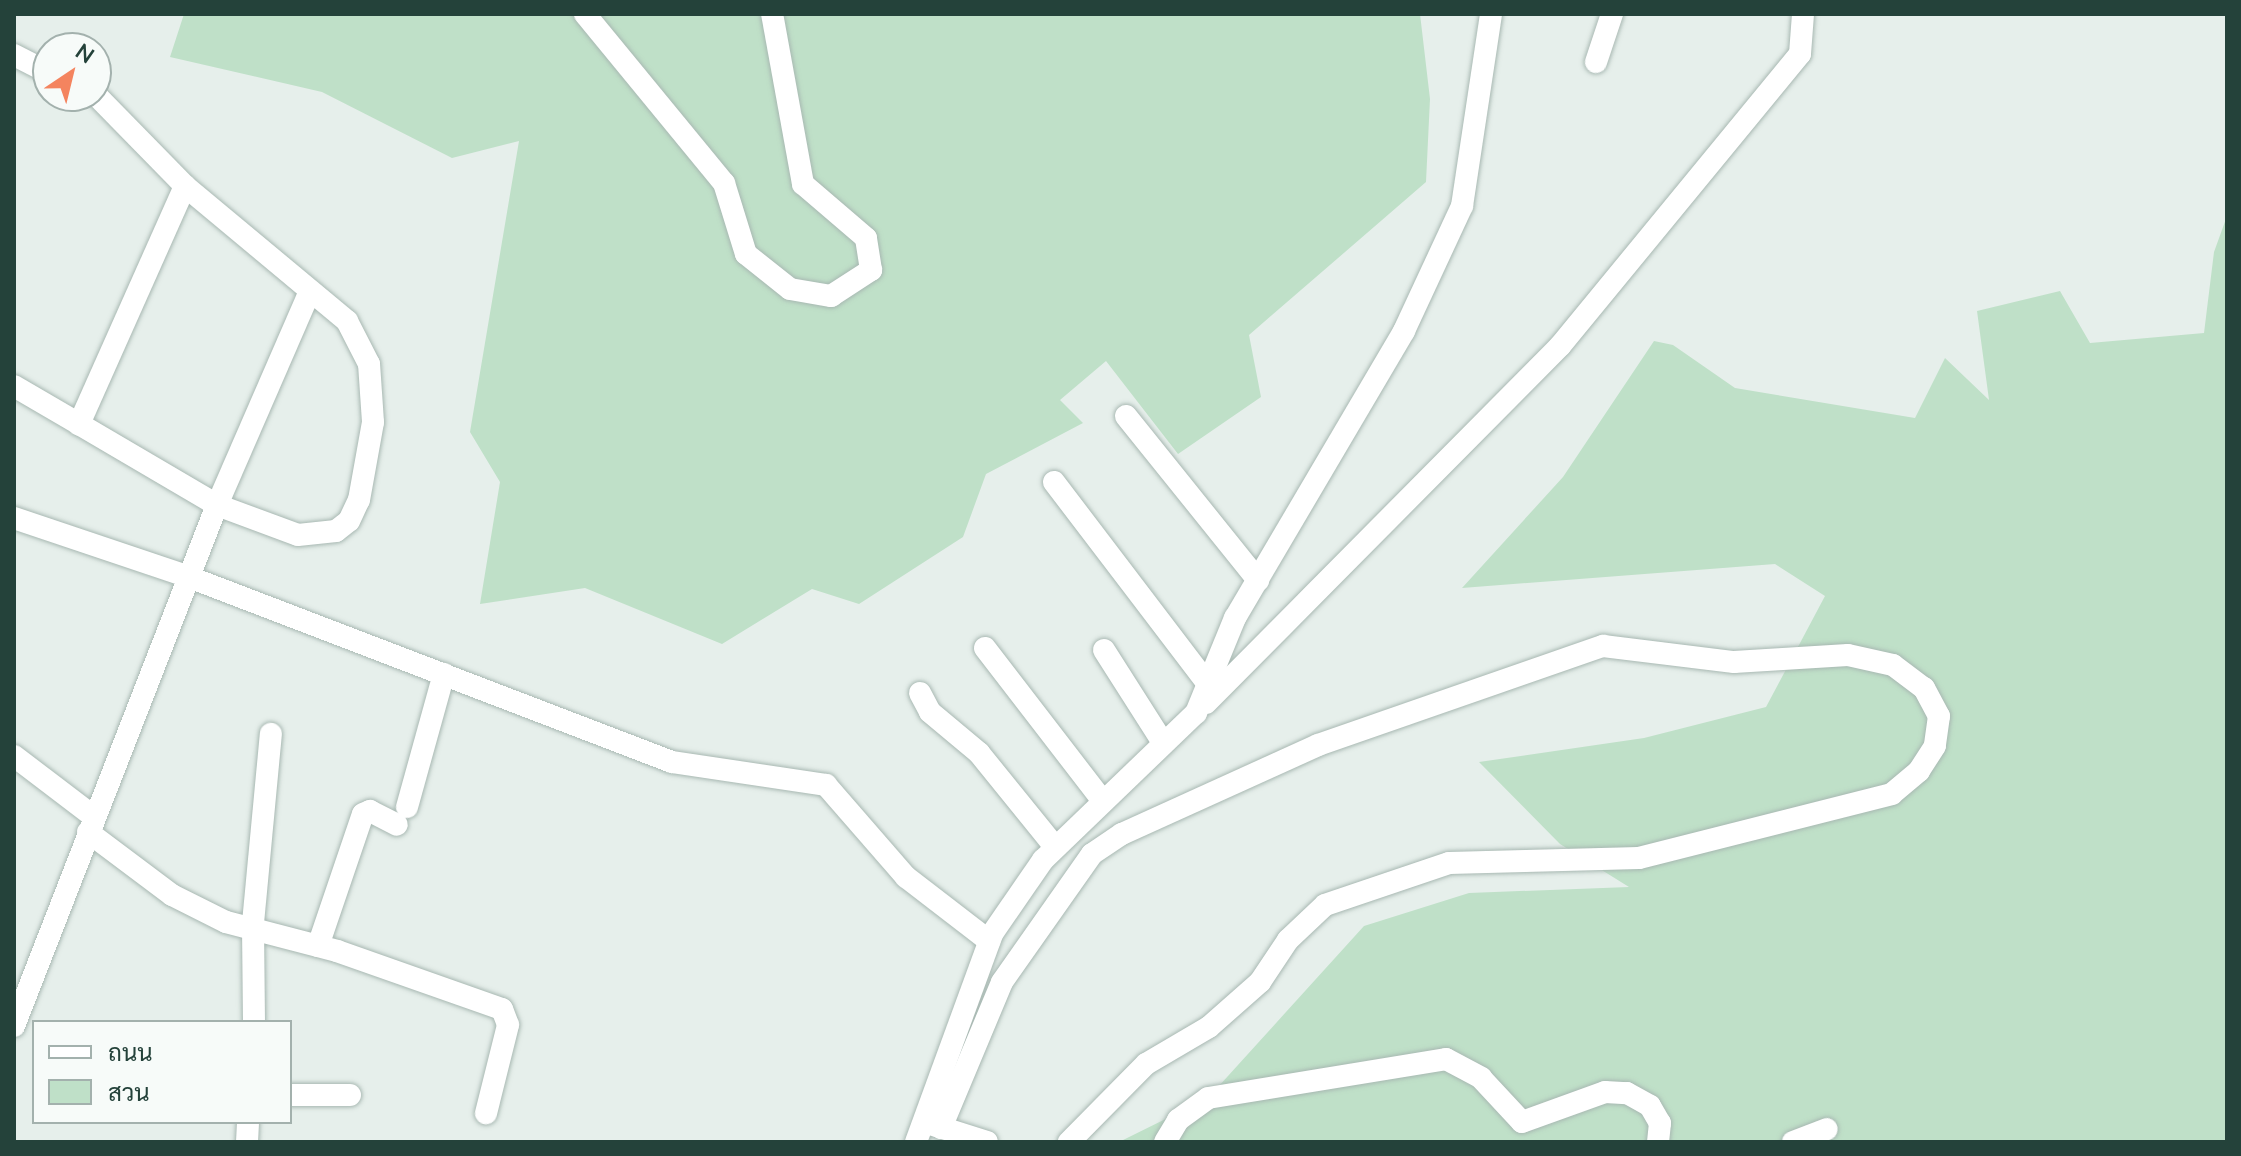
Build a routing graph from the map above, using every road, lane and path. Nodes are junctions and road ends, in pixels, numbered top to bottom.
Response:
1 (585, 14) edge
2 (772, 14) edge
3 (1491, 14) edge
4 (1612, 14) edge
5 (1803, 14) edge
6 (14, 55) edge
7 (1596, 62) dead end
8 (32, 64) edge
9 (112, 111) edge
10 (185, 186) junction
11 (310, 291) junction
12 (14, 386) edge
13 (1126, 416) dead end
14 (79, 424) junction
15 (1054, 482) dead end
16 (217, 505) junction
17 (14, 518) edge
18 (189, 577) junction
19 (1258, 580) junction
20 (985, 648) dead end
21 (1104, 650) dead end
22 (444, 674) junction
23 (1208, 684) junction
24 (920, 693) dead end
25 (1196, 713) junction
26 (271, 734) dead end
27 (1162, 741) junction
28 (14, 756) edge
29 (1102, 800) junction
30 (91, 824) junction
31 (1055, 847) junction
32 (253, 930) junction
33 (989, 941) junction
34 (318, 946) junction
35 (254, 1020) edge
36 (14, 1026) edge
37 (292, 1095) edge
38 (350, 1095) dead end
39 (486, 1113) dead end
40 (1827, 1129) dead end
41 (926, 1130) edge
42 (987, 1142) edge
43 (1069, 1142) edge
44 (1165, 1142) edge
45 (1658, 1142) edge
46 (1793, 1142) edge

1 - 2 street
3 - 19 street
4 - 7 street
5 - 25 street
6 - 8 street
9 - 10 street
10 - 11 street
10 - 14 street
11 - 16 street
11 - 16 street
12 - 14 street
13 - 19 street
14 - 16 street
15 - 23 street
16 - 18 street
17 - 18 street
18 - 22 street
18 - 30 street
19 - 23 street
20 - 29 street
21 - 27 street
22 - 33 street
22 - 34 street
23 - 25 street
24 - 31 street
25 - 27 street
26 - 32 street
27 - 29 street
28 - 30 street
29 - 31 street
30 - 32 street
30 - 36 street
31 - 33 street
32 - 34 street
32 - 35 street
33 - 41 street
34 - 39 street
37 - 38 street
40 - 46 street
41 - 42 street
41 - 43 street
44 - 45 street

